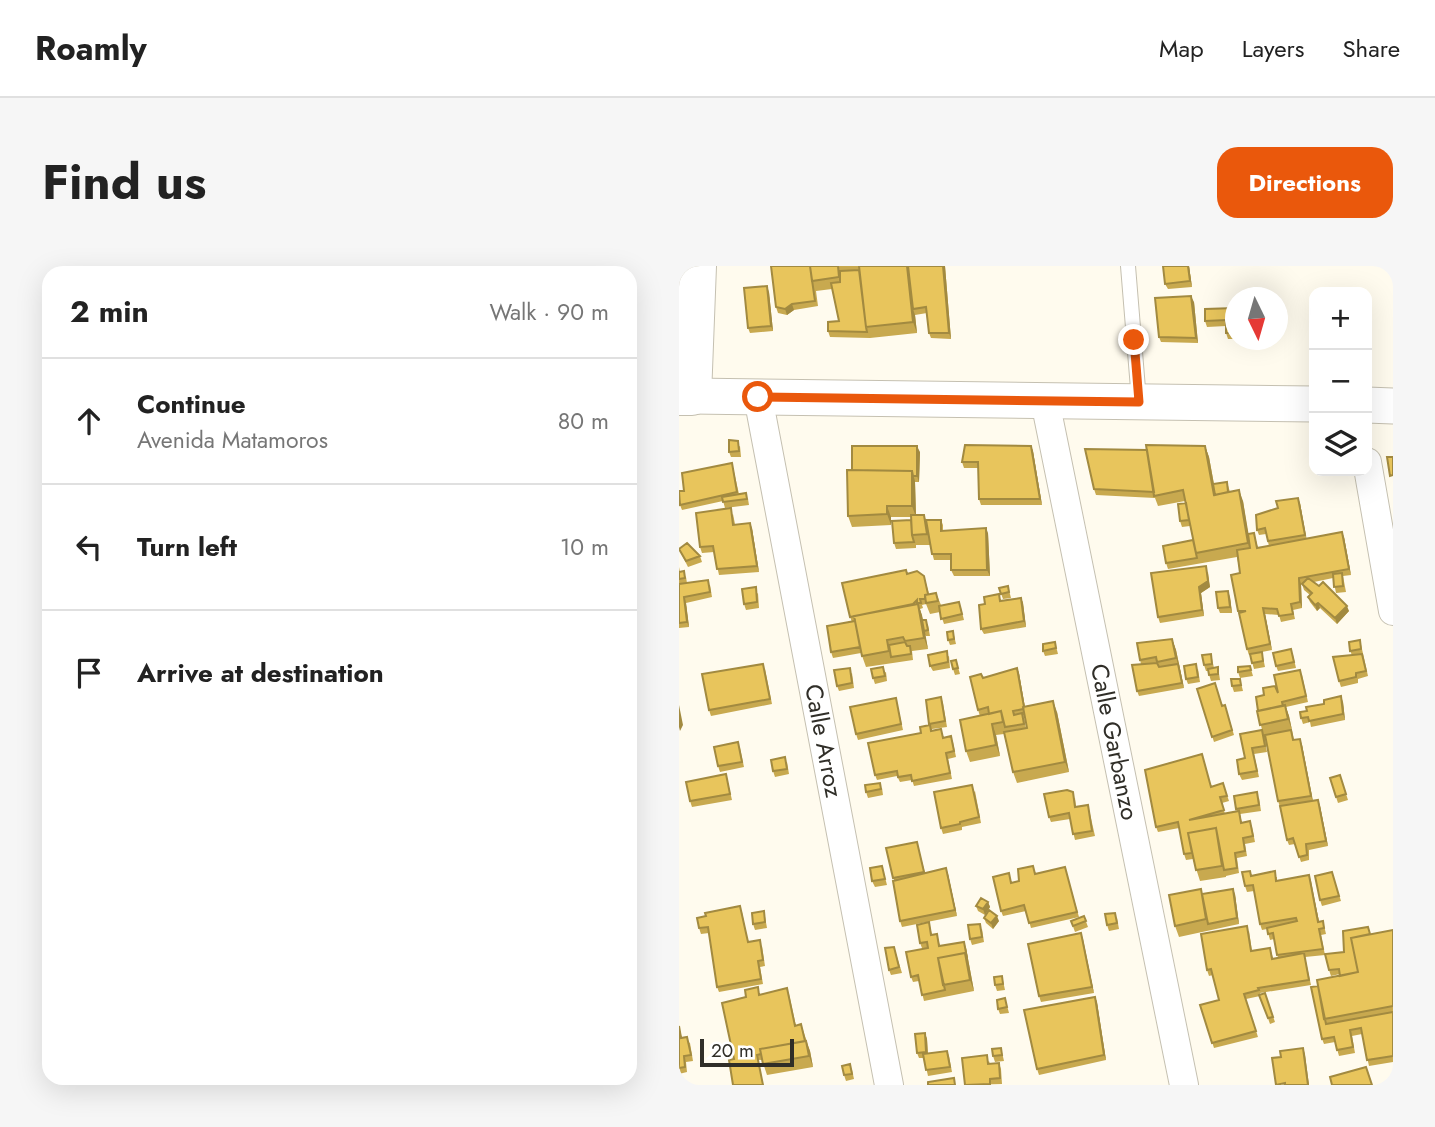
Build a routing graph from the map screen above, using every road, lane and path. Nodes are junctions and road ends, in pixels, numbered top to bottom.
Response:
1 (697, 266) edge
2 (1128, 266) edge
3 (686, 396) edge
4 (758, 397) junction
5 (1045, 401) junction
6 (1139, 402) junction
7 (1309, 404) edge
8 (1372, 405) edge
9 (1393, 406) edge
10 (1369, 476) edge
11 (1393, 611) edge
12 (889, 1085) edge
13 (1184, 1085) edge

1 - 3 main road
2 - 6 lane
3 - 4 street
4 - 5 street
4 - 12 street, Calle Arroz
5 - 6 street
5 - 13 street, Calle Garbanzo
6 - 7 street
8 - 9 street
10 - 11 street

